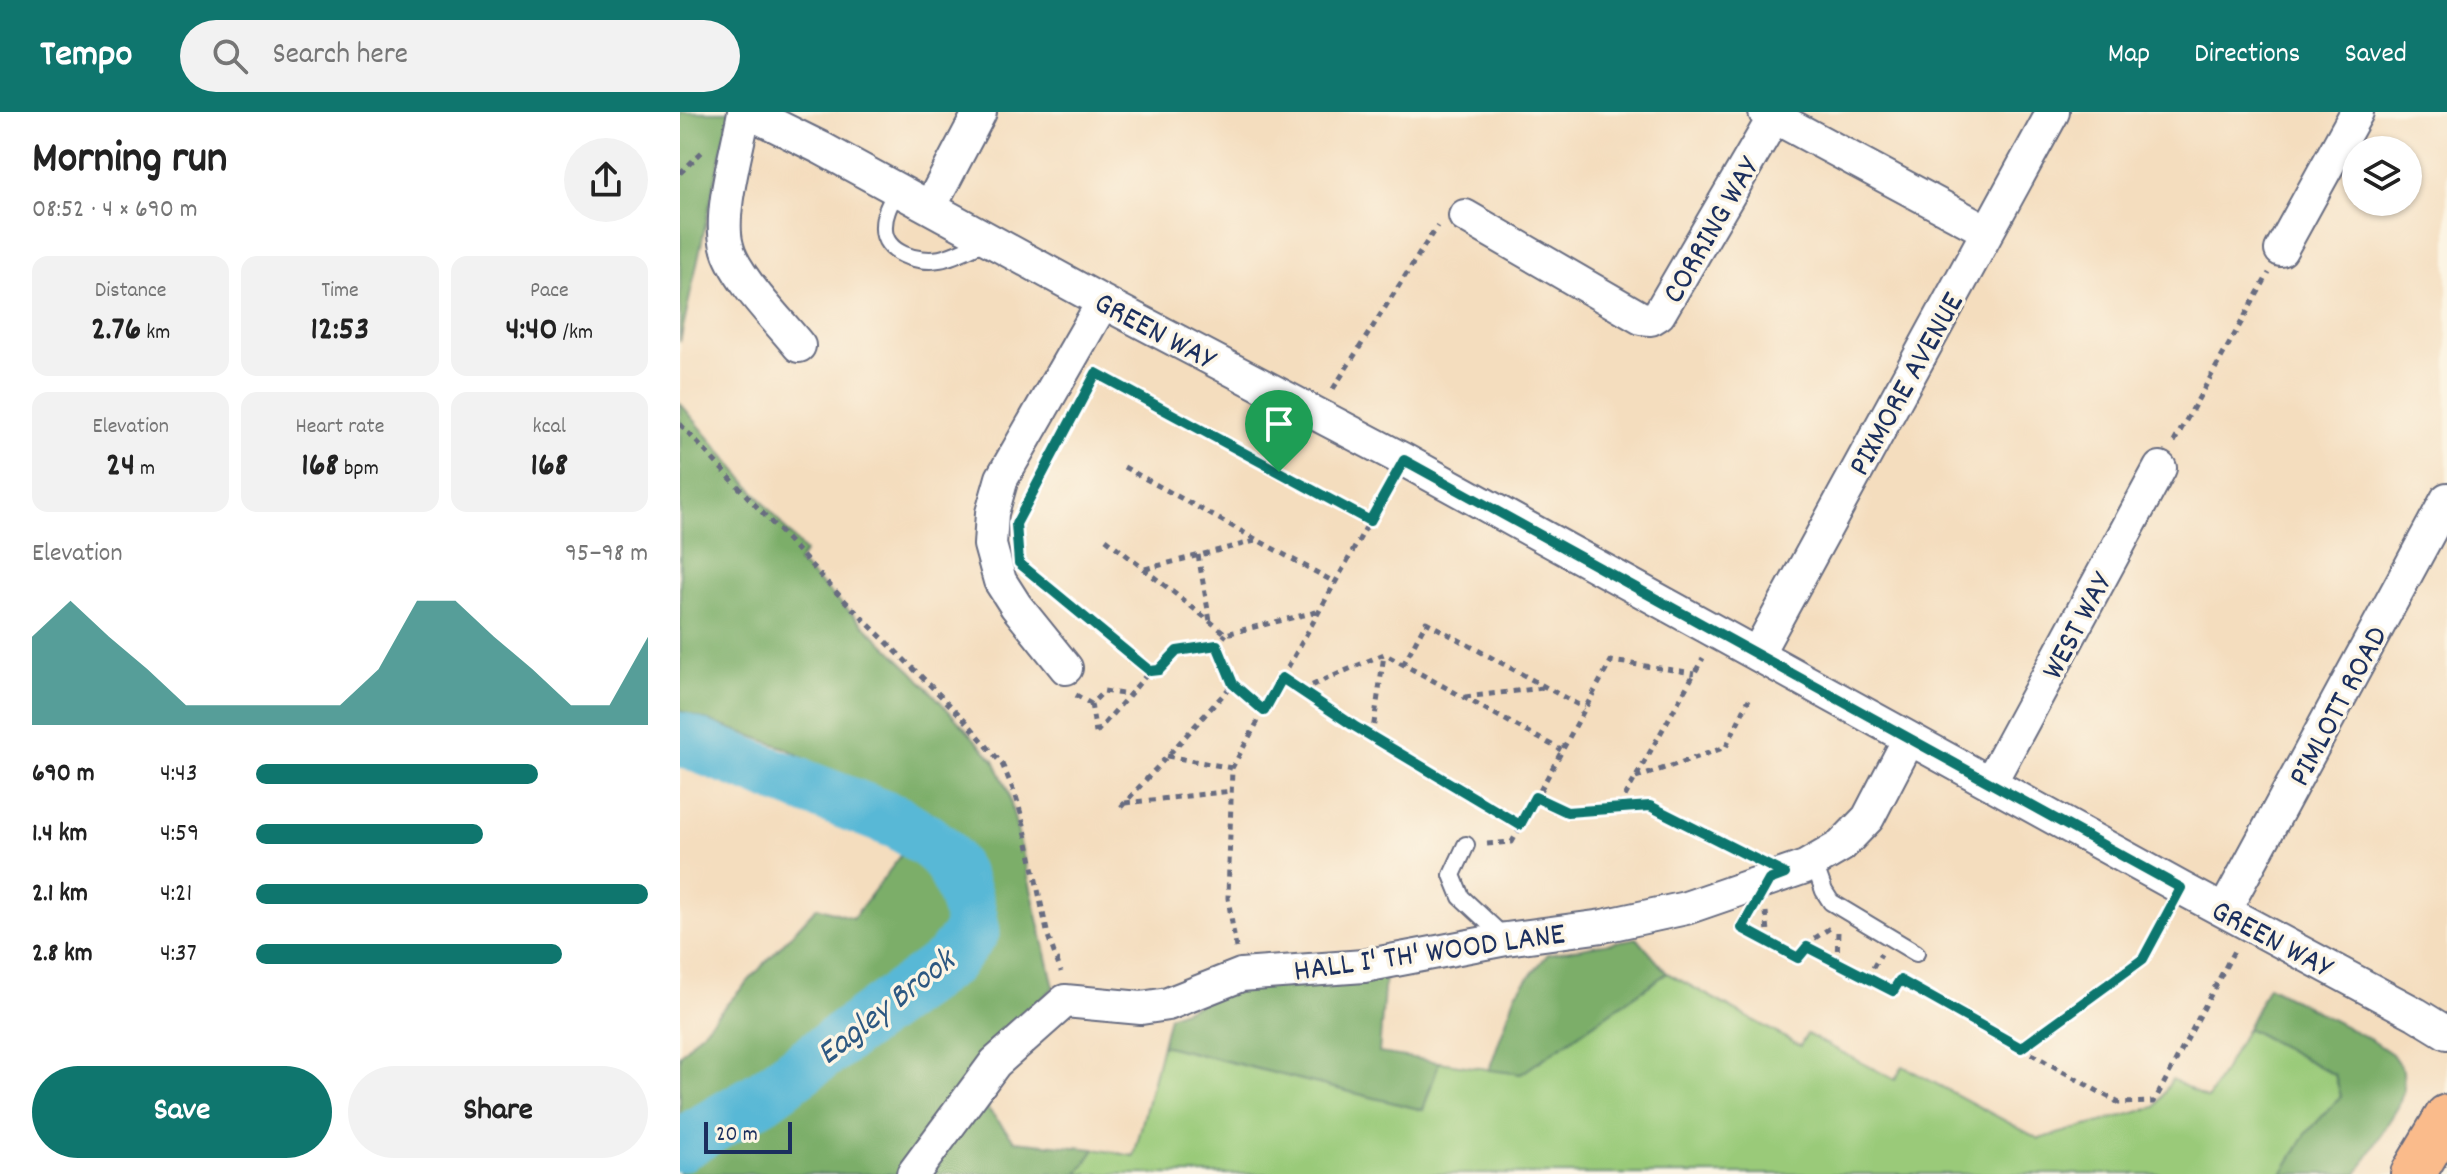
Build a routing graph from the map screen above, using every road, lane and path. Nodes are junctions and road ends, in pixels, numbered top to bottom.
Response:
1 (746, 112) edge
2 (980, 112) edge
3 (2053, 112) edge
4 (2357, 112) edge
5 (1772, 114) edge
6 (897, 190) junction
7 (930, 207) junction
8 (1465, 216) joint
9 (1987, 231) junction
10 (989, 240) junction
11 (2281, 250) joint
12 (1103, 302) junction
13 (799, 346) dead end
14 (1083, 366) junction
15 (1090, 386) dead end
16 (1317, 414) junction
17 (680, 424) edge
18 (1404, 460) junction
19 (1124, 467) dead end
20 (2160, 468) joint
21 (2447, 499) edge
22 (1370, 521) junction
23 (1106, 539) dead end
24 (1257, 540) junction
25 (1198, 555) junction
26 (1144, 569) junction
27 (1031, 573) dead end
28 (1336, 583) junction
29 (1320, 611) junction
30 (1211, 622) junction
31 (1717, 632) junction
32 (1226, 634) junction
33 (1217, 645) junction
34 (1384, 654) junction
35 (1757, 654) junction
36 (1403, 665) junction
37 (1066, 668) dead end
38 (1150, 671) junction
39 (1694, 673) junction
40 (1282, 678) junction
41 (1233, 684) junction
42 (1545, 687) junction
43 (1300, 690) junction
44 (1464, 698) junction
45 (1749, 699) dead end
46 (1091, 704) dead end
47 (1584, 708) junction
48 (1264, 711) junction
49 (1372, 737) junction
50 (1909, 739) junction
51 (1561, 750) junction
52 (1167, 756) junction
53 (1232, 768) junction
54 (1635, 778) junction
55 (1990, 783) junction
56 (1232, 791) junction
57 (1535, 797) junction
58 (1619, 807) junction
59 (1520, 825) junction
60 (1466, 845) joint
61 (1790, 872) junction
62 (2181, 888) junction
63 (2236, 917) junction
64 (1838, 922) dead end
65 (1506, 939) junction
66 (1236, 945) dead end
67 (1916, 953) dead end
68 (1837, 962) junction
69 (1065, 1001) junction
70 (2447, 1033) edge
71 (2021, 1048) junction
72 (2447, 1117) edge
73 (913, 1174) edge
74 (2413, 1174) edge

1 - 6 street, GREEN WAY
1 - 13 street
2 - 7 street
3 - 9 street, PIXMORE AVENUE
4 - 11 street
5 - 8 street, CORRING WAY
5 - 9 street
6 - 7 street, GREEN WAY
6 - 10 lane
7 - 10 street, GREEN WAY
8 - 16 path
9 - 35 street, PIXMORE AVENUE
10 - 12 street, GREEN WAY
11 - 20 path
12 - 14 street
12 - 16 street, GREEN WAY
14 - 15 path
14 - 22 path
14 - 37 street
16 - 18 street, GREEN WAY
17 - 69 path
18 - 22 path
18 - 31 street, GREEN WAY
19 - 24 path
20 - 55 street, WEST WAY
21 - 63 street, PIMLOTT ROAD
22 - 28 path
23 - 26 path
24 - 25 path
24 - 28 path
25 - 26 path
25 - 30 path
26 - 30 path
27 - 38 path
28 - 29 path
29 - 32 path
29 - 40 path
30 - 32 path
31 - 35 street, GREEN WAY
31 - 39 path
32 - 33 path
33 - 38 path
33 - 41 path
34 - 36 path
34 - 43 path
34 - 49 path
35 - 50 street, GREEN WAY
36 - 42 path
36 - 44 path
38 - 46 path
39 - 47 path
39 - 54 path
40 - 43 path
40 - 48 path
41 - 48 path
41 - 52 path
42 - 44 path
42 - 47 path
43 - 49 path
44 - 51 path
45 - 54 path
47 - 51 path
48 - 53 path
49 - 59 path
50 - 55 street, GREEN WAY
50 - 61 street, HALL I' TH' WOOD LANE
51 - 57 path
52 - 53 path
52 - 56 path
53 - 56 path
54 - 58 path
55 - 62 street, GREEN WAY
56 - 66 path
57 - 58 path
57 - 59 path
58 - 61 path
59 - 60 path
60 - 65 lane
61 - 65 street, HALL I' TH' WOOD LANE
61 - 67 lane
61 - 68 path
62 - 63 street, GREEN WAY
62 - 71 path
63 - 70 street, GREEN WAY
63 - 71 path
64 - 68 path
65 - 69 street, HALL I' TH' WOOD LANE
68 - 71 path
69 - 73 street
72 - 74 highway

